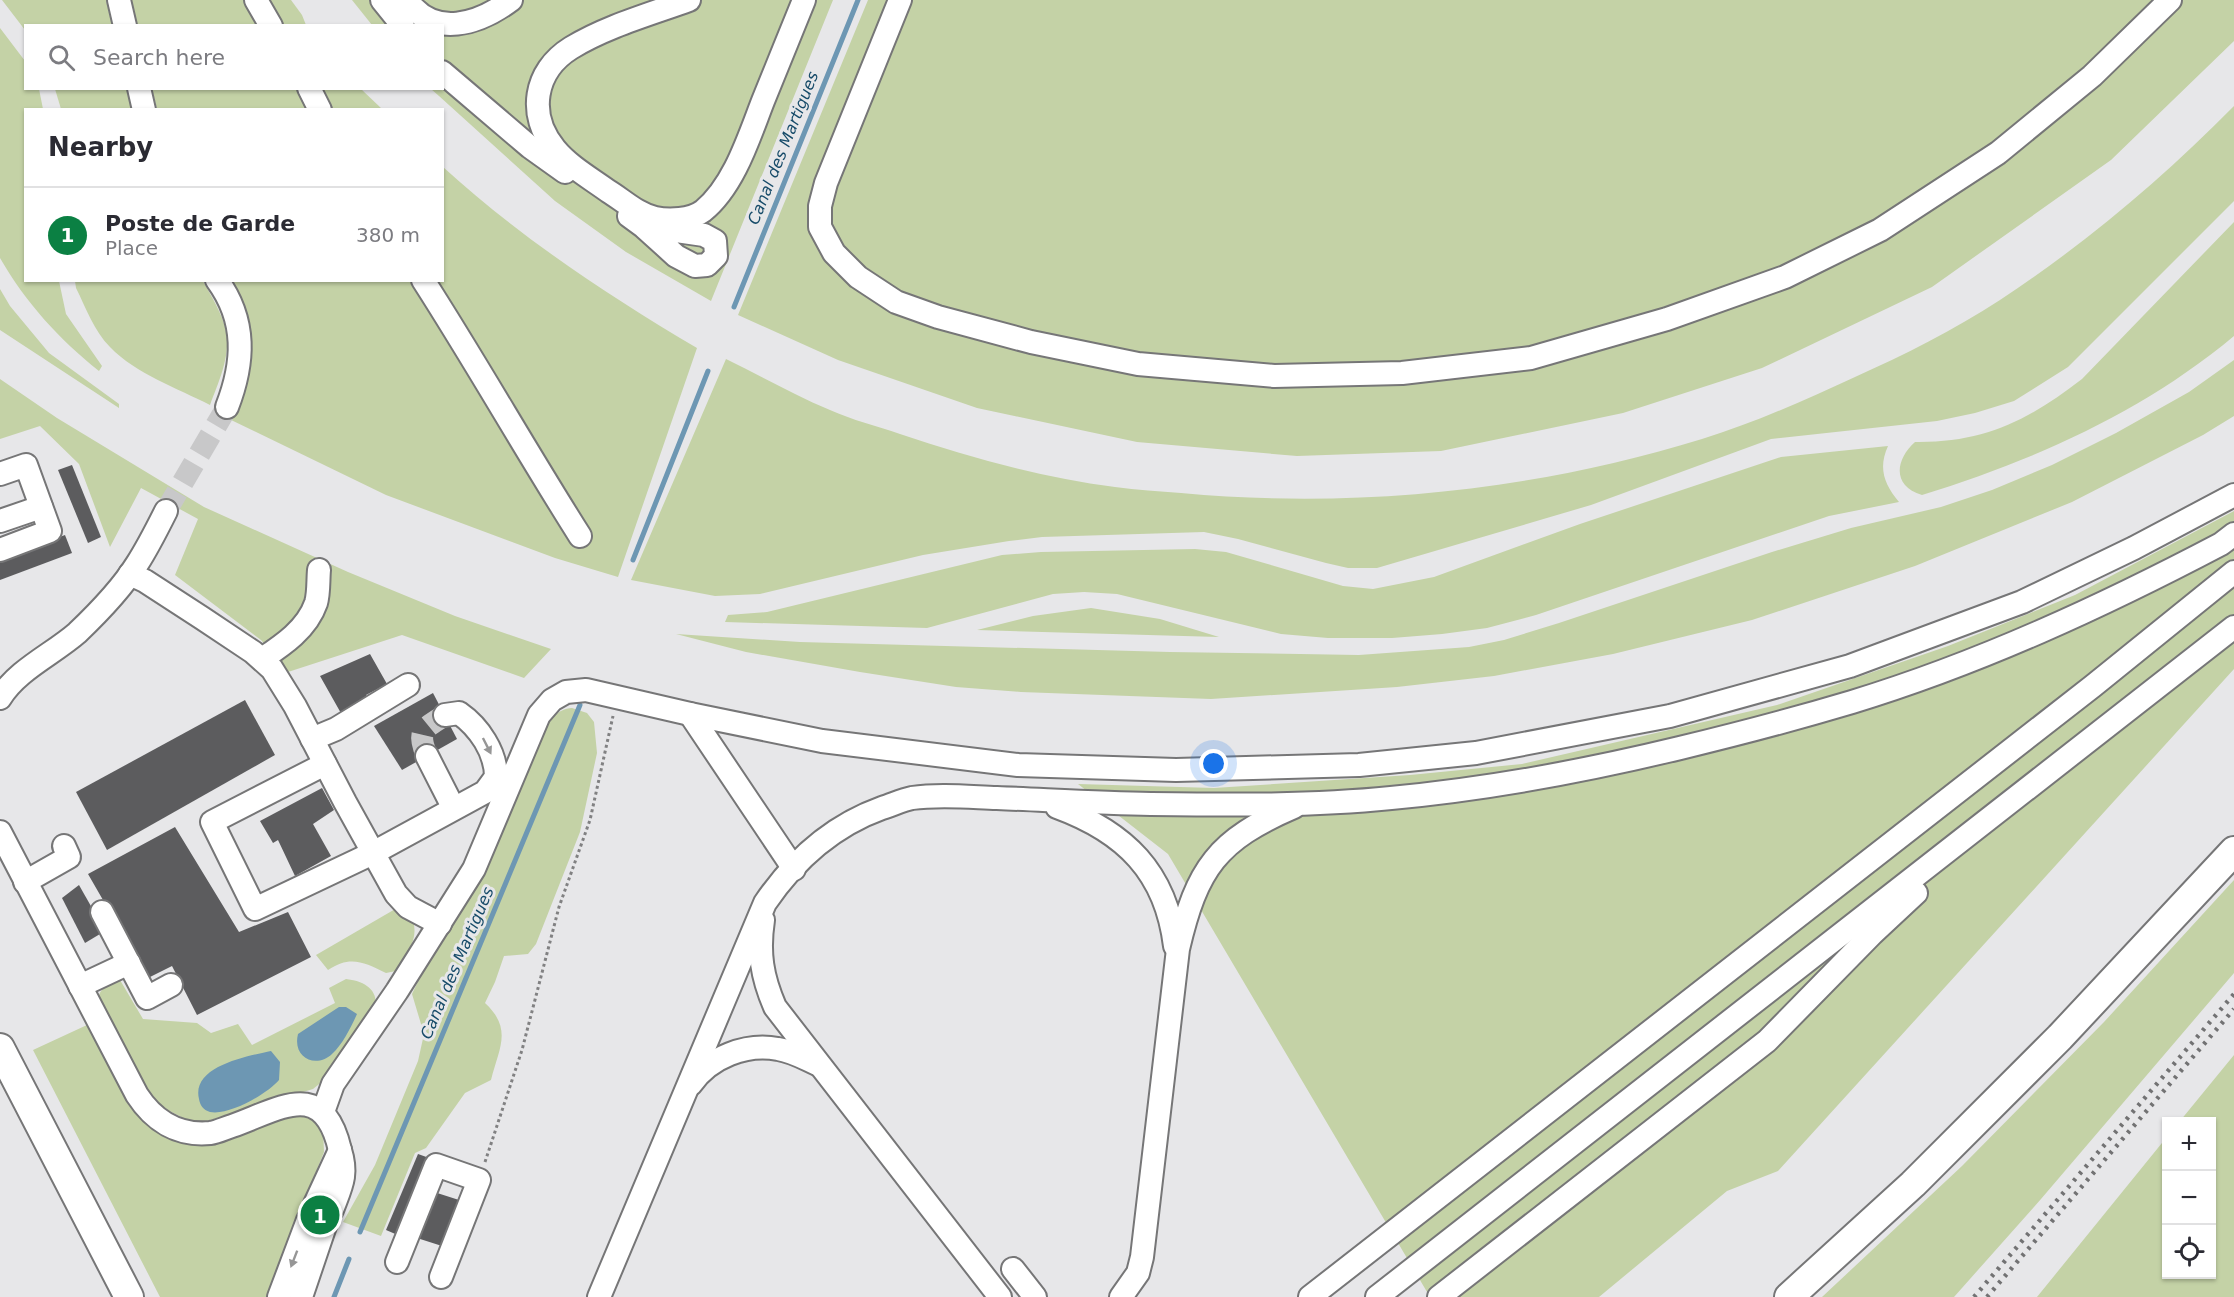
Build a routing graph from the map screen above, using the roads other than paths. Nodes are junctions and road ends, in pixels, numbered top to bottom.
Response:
1 (119, 0) edge
2 (256, 0) edge
3 (382, 0) edge
4 (407, 0) edge
5 (511, 0) edge
6 (689, 0) edge
7 (804, 0) edge
8 (900, 0) edge
9 (2170, 0) edge
10 (125, 24) edge
11 (270, 24) edge
12 (401, 24) edge
13 (444, 74) edge
14 (139, 90) edge
15 (310, 90) edge
16 (144, 108) edge
17 (319, 108) edge
18 (644, 227) dead end
19 (218, 282) edge
20 (424, 282) edge
21 (227, 407) tunnel mouth
22 (0, 474) edge
23 (2234, 495) edge
24 (41, 507) junction
25 (166, 511) tunnel mouth
26 (0, 521) edge
27 (2234, 534) edge
28 (580, 536) dead end
29 (0, 549) edge
30 (319, 570) dead end
31 (2234, 572) edge
32 (130, 574) junction
33 (2234, 627) edge
34 (262, 659) junction
35 (408, 685) dead end
36 (0, 698) edge
37 (690, 714) junction
38 (445, 715) dead end
39 (312, 739) junction
40 (427, 756) tunnel mouth
41 (325, 764) junction
42 (1037, 800) junction
43 (1304, 804) junction
44 (453, 807) junction
45 (2003, 809) junction
46 (0, 832) edge
47 (64, 846) dead end
48 (2234, 851) edge
49 (373, 853) junction
50 (794, 868) junction
51 (25, 882) junction
52 (765, 903) junction
53 (102, 912) dead end
54 (440, 924) junction
55 (1177, 960) junction
56 (129, 963) junction
57 (171, 985) dead end
58 (80, 986) junction
59 (0, 1048) edge
60 (819, 1066) junction
61 (682, 1098) junction
62 (323, 1112) junction
63 (320, 1215) junction
64 (398, 1262) dead end
65 (1013, 1269) dead end
66 (441, 1277) dead end
67 (993, 1295) edge
68 (129, 1297) edge
69 (279, 1297) edge
70 (301, 1297) edge
71 (599, 1297) edge
72 (1035, 1297) edge
73 (1121, 1297) edge
74 (1310, 1297) edge
75 (1377, 1297) edge
76 (1439, 1297) edge
77 (1789, 1297) edge

1 - 10 lane
2 - 11 lane
3 - 12 lane
4 - 5 lane
6 - 7 lane
8 - 9 lane
13 - 18 lane
14 - 16 lane
15 - 17 lane
19 - 21 lane
20 - 28 lane
22 - 24 lane
23 - 37 lane
24 - 26 lane
24 - 29 lane
25 - 32 lane
27 - 43 lane
30 - 34 lane
31 - 74 lane
32 - 34 lane
32 - 36 lane
33 - 45 lane
34 - 39 lane
35 - 39 lane
37 - 50 lane
37 - 54 lane
38 -> 44 lane
39 - 41 lane
40 - 44 lane
41 - 49 lane
41 - 49 lane
42 - 43 lane
42 - 50 lane
42 - 55 lane
43 - 55 lane
44 - 49 lane
45 - 75 lane
45 - 76 lane
46 - 51 lane
47 - 51 lane
48 - 77 main road
49 - 54 lane
50 - 52 lane
51 - 58 lane
52 - 60 lane
52 - 61 lane
53 - 56 lane
54 - 62 lane
55 - 73 lane
56 - 57 lane
56 - 58 lane
58 - 62 lane
59 - 68 main road
60 - 61 lane
60 - 67 lane
61 - 71 lane
62 - 63 lane
63 -> 69 lane
63 - 70 lane
64 - 66 lane
65 - 72 lane

